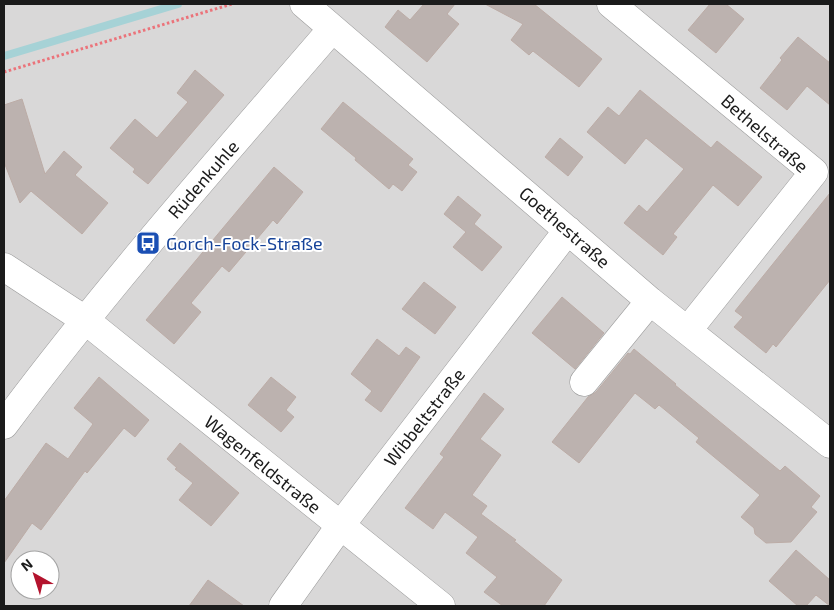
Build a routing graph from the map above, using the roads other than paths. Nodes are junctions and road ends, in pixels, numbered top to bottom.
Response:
1 (304, 4) edge
2 (610, 4) edge
3 (332, 29) junction
4 (568, 230) junction
5 (4, 267) edge
6 (650, 301) junction
7 (85, 320) junction
8 (688, 330) junction
9 (584, 382) dead end
10 (4, 425) edge
11 (830, 444) edge
12 (340, 526) junction
13 (283, 606) edge
14 (441, 606) edge

1 - 3 street, Goethestraße
2 - 8 street, Bethelstraße
3 - 4 street, Goethestraße
3 - 7 street, Rüdenkuhle
4 - 6 street, Goethestraße
4 - 12 street, Wibbeltstraße
5 - 7 street
6 - 8 street, Goethestraße
6 - 9 street
7 - 10 street, Rüdenkuhle
7 - 12 street, Wagenfeldstraße
8 - 11 street, Goethestraße
12 - 13 street, Wibbeltstraße
12 - 14 street, Wagenfeldstraße

